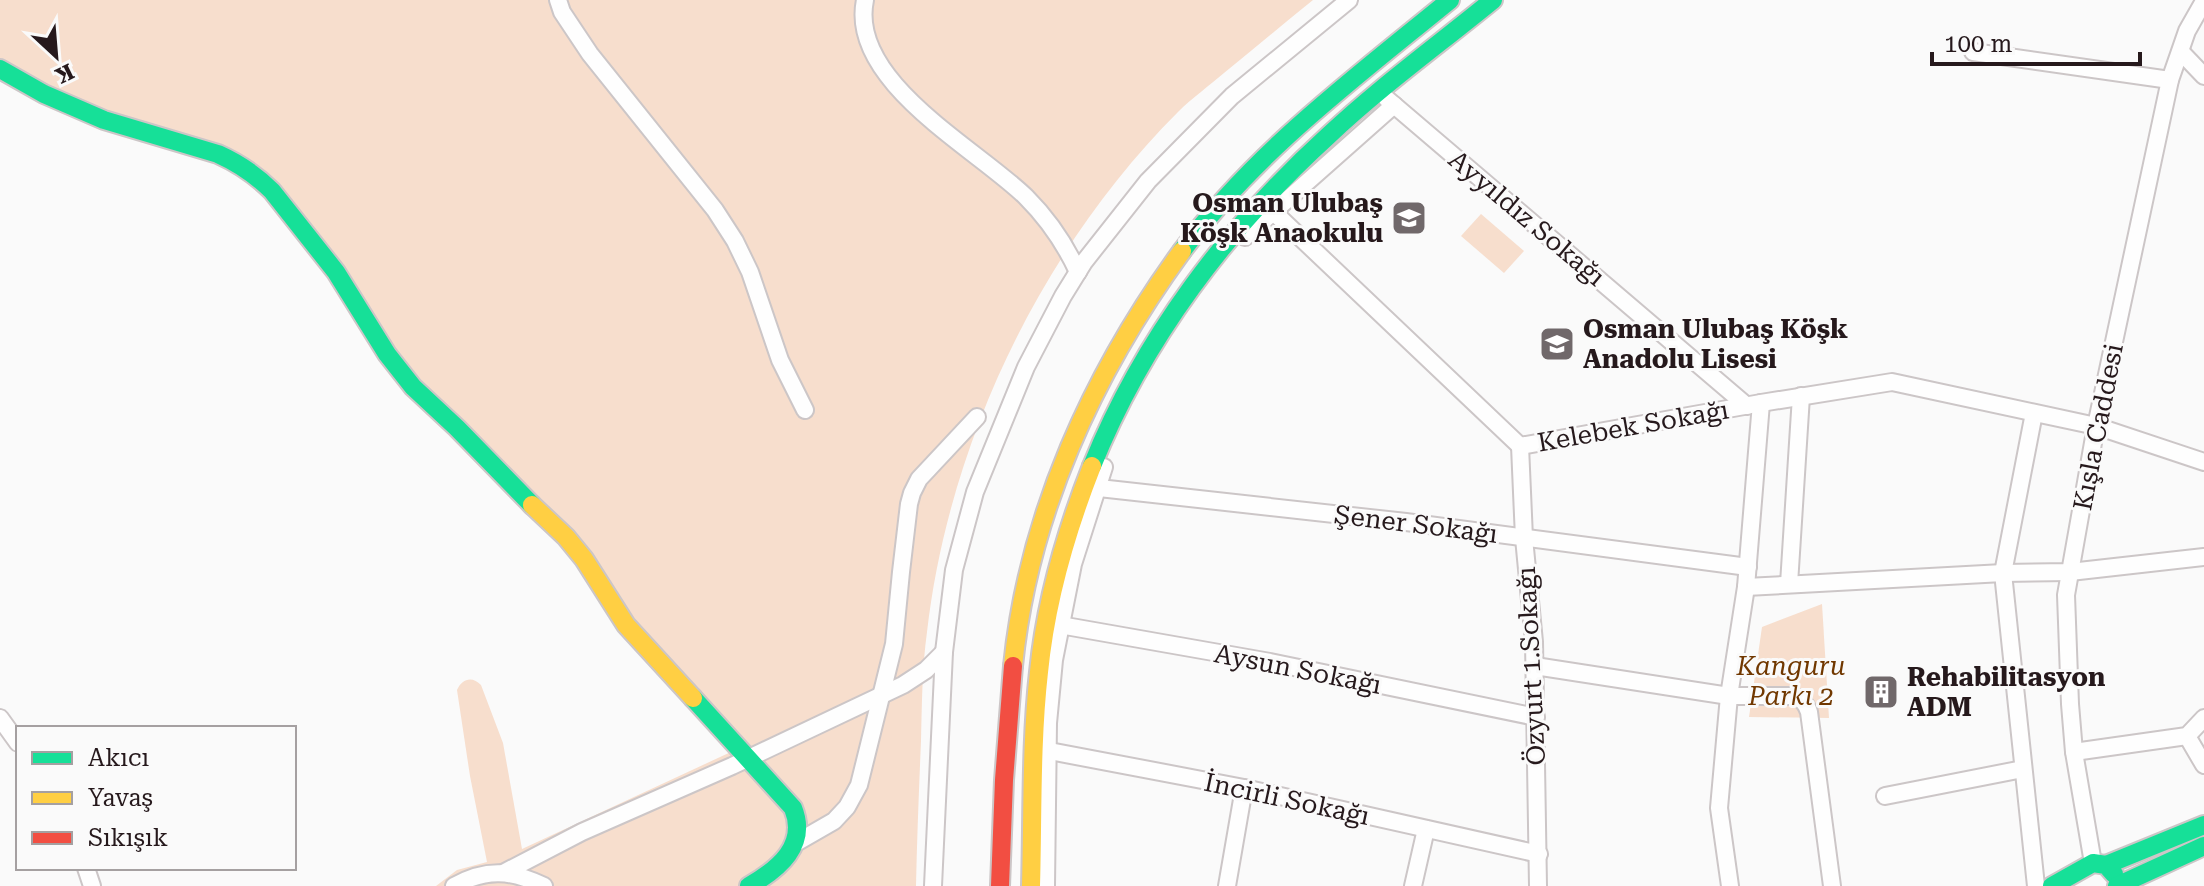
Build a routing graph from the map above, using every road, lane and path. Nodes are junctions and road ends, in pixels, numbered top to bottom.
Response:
1 (558, 0) edge
2 (865, 0) edge
3 (1349, 0) edge
4 (1450, 0) edge
5 (1493, 0) edge
6 (2204, 1) edge
7 (1973, 52) dead end
8 (2181, 52) junction
9 (0, 69) edge
10 (2204, 76) edge
11 (2170, 80) junction
12 (1387, 99) junction
13 (1267, 206) junction
14 (1078, 272) junction
15 (1801, 396) junction
16 (1754, 404) junction
17 (805, 410) dead end
18 (2034, 413) junction
19 (977, 417) dead end
20 (2096, 426) junction
21 (1520, 446) junction
22 (2202, 455) edge
23 (1090, 487) junction
24 (1524, 538) junction
25 (2204, 557) edge
26 (1748, 567) junction
27 (2070, 572) junction
28 (2003, 573) junction
29 (1789, 584) junction
30 (1746, 587) junction
31 (1060, 625) junction
32 (944, 652) junction
33 (1535, 666) junction
34 (883, 694) junction
35 (1729, 696) junction
36 (1536, 717) junction
37 (0, 718) edge
38 (2204, 718) edge
39 (2187, 736) junction
40 (16, 740) edge
41 (1041, 749) junction
42 (2074, 752) junction
43 (747, 759) junction
44 (2204, 765) edge
45 (2023, 769) junction
46 (1244, 788) junction
47 (1885, 796) dead end
48 (2204, 825) edge
49 (1426, 829) junction
50 (794, 844) junction
51 (2204, 846) edge
52 (1539, 854) junction
53 (2090, 871) edge
54 (503, 873) junction
55 (454, 886) edge
56 (544, 886) edge
57 (749, 886) edge
58 (933, 886) edge
59 (1000, 886) edge
60 (1031, 886) edge
61 (1046, 886) edge
62 (1227, 886) edge
63 (1413, 886) edge
64 (1538, 886) edge
65 (1730, 886) edge
66 (1832, 886) edge
67 (2036, 886) edge
68 (2052, 886) edge
69 (2116, 886) edge

1 - 17 street
2 - 14 street
3 - 14 street
4 - 59 main road
5 - 12 main road
6 - 8 street, Kışla Caddesi
7 - 11 street
8 - 10 street
8 - 11 street, Kışla Caddesi
9 - 43 main road
11 - 20 street, Kışla Caddesi
12 - 13 main road
12 - 16 street, Ayyıldız Sokağı
13 - 21 street, Kelebek Sokağı
13 - 23 main road
14 - 32 street
15 - 16 street, Kelebek Sokağı
15 - 18 street, Kelebek Sokağı
15 - 29 street
16 - 21 street, Kelebek Sokağı
16 - 26 street
18 - 20 street, Kelebek Sokağı
18 - 28 street
19 - 34 street
20 - 22 street, Kelebek Sokağı
20 - 27 street, Kışla Caddesi
21 - 24 street, Özyurt 1.Sokağı
23 - 24 street, Şener Sokağı
23 - 31 street
23 - 41 main road
24 - 26 street, Şener Sokağı
24 - 33 street, Özyurt 1.Sokağı
25 - 27 street
26 - 30 street
27 - 28 street
27 - 42 street, Kışla Caddesi
28 - 29 street
28 - 45 street
29 - 30 street
30 - 35 street
31 - 36 street, Aysun Sokağı
31 - 41 street
32 - 34 street
32 - 58 street
33 - 35 street
33 - 36 street, Özyurt 1.Sokağı
34 - 43 street
34 - 50 street
35 - 65 street
35 - 66 street
36 - 52 street, Özyurt 1.Sokağı
37 - 40 street
38 - 39 street
39 - 42 street
39 - 44 street
41 - 46 street, İncirli Sokağı
41 - 60 main road
41 - 61 street
42 - 53 street, Kışla Caddesi
43 - 50 main road
43 - 54 street
45 - 47 street
45 - 67 street
46 - 49 street, İncirli Sokağı
46 - 62 street
48 - 53 main road
49 - 52 street, İncirli Sokağı
49 - 63 street
50 - 57 main road
51 - 69 main road
52 - 64 street, Özyurt 1.Sokağı
53 - 68 main road
53 - 69 main road
54 - 55 street
54 - 56 street

